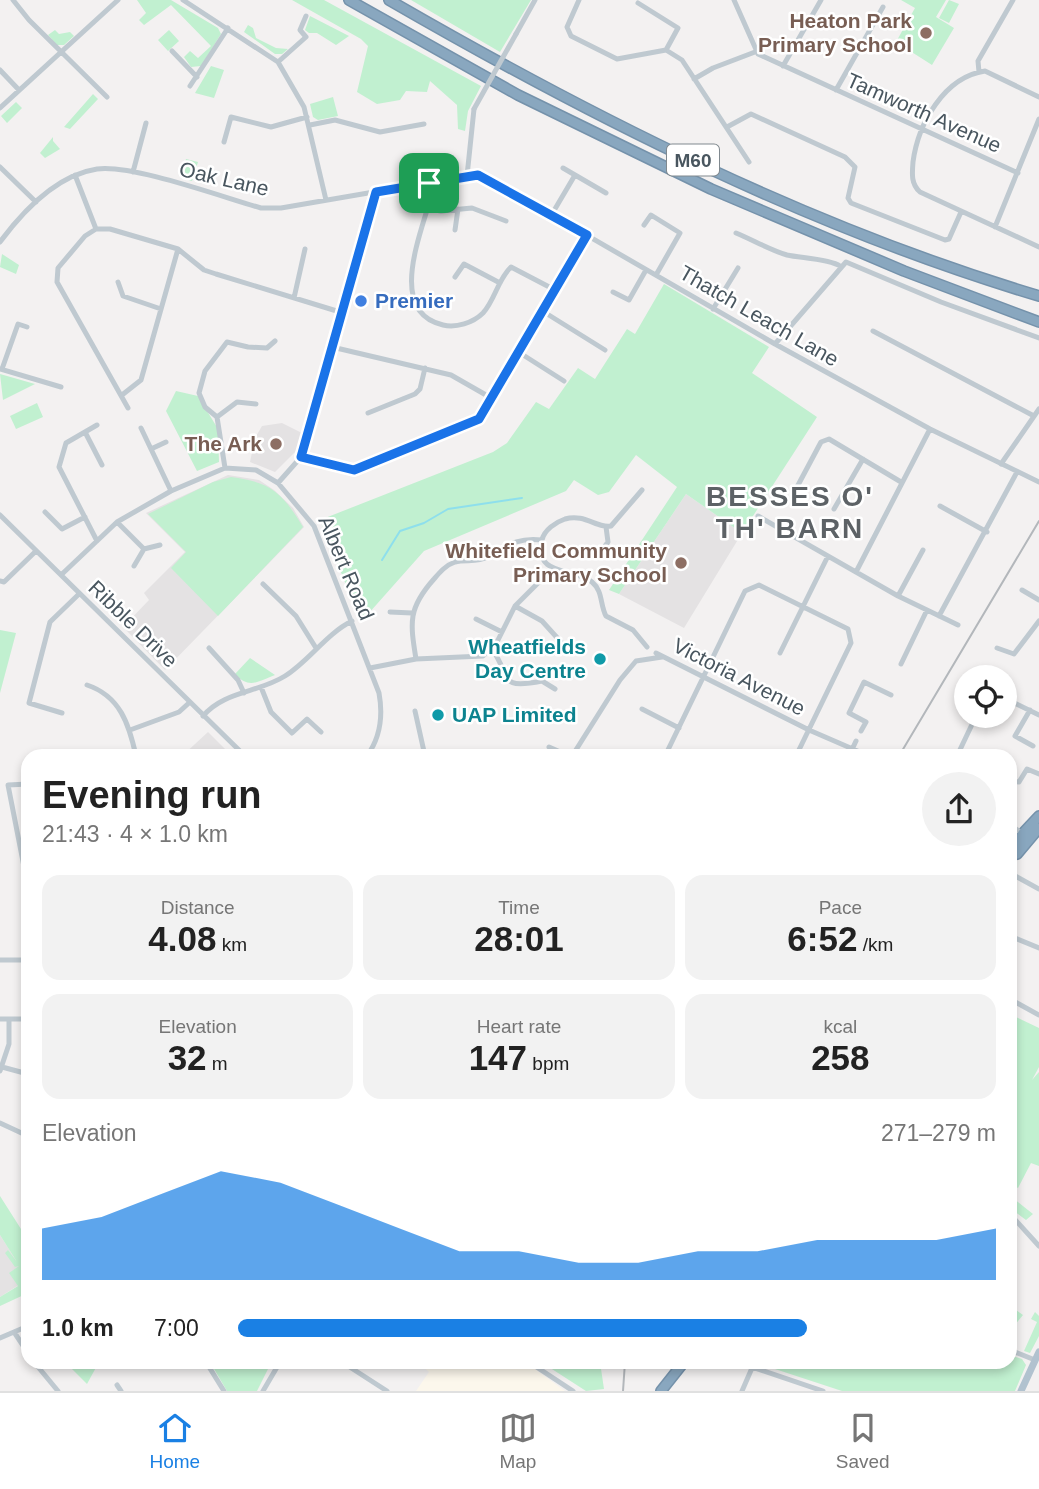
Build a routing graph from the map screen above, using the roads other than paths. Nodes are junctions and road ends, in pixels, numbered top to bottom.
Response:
1 (13, 0) edge
2 (117, 0) edge
3 (183, 0) edge
4 (349, 0) edge
5 (389, 0) edge
6 (535, 0) edge
7 (579, 0) edge
8 (821, 0) edge
9 (1013, 0) edge
10 (736, 1) edge
11 (638, 3) dead end
12 (883, 7) dead end
13 (306, 16) dead end
14 (228, 29) junction
15 (666, 50) junction
16 (172, 51) dead end
17 (755, 52) junction
18 (60, 53) junction
19 (278, 62) junction
20 (783, 66) junction
21 (0, 70) edge
22 (979, 72) junction
23 (197, 77) junction
24 (694, 79) junction
25 (190, 86) dead end
26 (19, 90) junction
27 (836, 90) junction
28 (107, 97) dead end
29 (1039, 97) edge
30 (0, 108) edge
31 (223, 114) dead end
32 (231, 117) junction
33 (307, 117) junction
34 (1039, 119) edge
35 (146, 123) dead end
36 (424, 124) dead end
37 (310, 125) junction
38 (727, 127) junction
39 (920, 130) junction
40 (224, 142) dead end
41 (749, 162) dead end
42 (0, 167) edge
43 (563, 168) dead end
44 (133, 172) junction
45 (1018, 173) junction
46 (75, 175) junction
47 (575, 175) junction
48 (467, 176) junction
49 (429, 183) junction
50 (376, 192) junction
51 (606, 193) dead end
52 (326, 200) junction
53 (36, 202) junction
54 (428, 209) junction
55 (458, 209) junction
56 (961, 212) junction
57 (552, 214) junction
58 (506, 221) dead end
59 (644, 225) dead end
60 (995, 227) junction
61 (96, 229) junction
62 (455, 230) dead end
63 (736, 233) dead end
64 (587, 235) junction
65 (0, 242) edge
66 (1039, 247) edge
67 (178, 249) junction
68 (305, 249) dead end
69 (840, 265) junction
70 (738, 268) dead end
71 (646, 270) junction
72 (656, 275) junction
73 (455, 276) dead end
74 (118, 282) dead end
75 (500, 283) junction
76 (555, 289) junction
77 (613, 292) dead end
78 (1039, 294) edge
79 (294, 298) junction
80 (1008, 308) junction
81 (161, 309) junction
82 (713, 309) junction
83 (340, 312) junction
84 (544, 312) junction
85 (1039, 315) edge
86 (1039, 322) edge
87 (27, 327) dead end
88 (873, 331) dead end
89 (225, 334) dead end
90 (1039, 338) edge
91 (275, 341) dead end
92 (228, 342) junction
93 (775, 344) junction
94 (332, 347) junction
95 (605, 351) dead end
96 (520, 353) junction
97 (425, 368) junction
98 (1, 369) edge
99 (565, 381) dead end
100 (61, 387) dead end
101 (122, 395) junction
102 (493, 399) junction
103 (256, 404) dead end
104 (128, 408) dead end
105 (1039, 410) edge
106 (368, 412) dead end
107 (1034, 416) junction
108 (217, 418) junction
109 (97, 425) dead end
110 (141, 428) dead end
111 (930, 429) junction
112 (85, 432) junction
113 (166, 442) dead end
114 (151, 449) junction
115 (301, 457) junction
116 (863, 459) junction
117 (1001, 464) junction
118 (102, 465) dead end
119 (225, 468) junction
120 (1017, 472) junction
121 (278, 482) junction
122 (901, 482) junction
123 (1039, 482) edge
124 (797, 487) dead end
125 (642, 490) dead end
126 (171, 491) junction
127 (940, 506) dead end
128 (834, 509) dead end
129 (45, 512) dead end
130 (758, 516) dead end
131 (85, 517) junction
132 (1, 519) edge
133 (117, 522) junction
134 (606, 527) junction
135 (987, 532) junction
136 (542, 540) junction
137 (97, 541) junction
138 (160, 545) dead end
139 (144, 549) junction
140 (923, 550) dead end
141 (36, 551) junction
142 (602, 551) dead end
143 (828, 556) junction
144 (134, 566) dead end
145 (552, 569) junction
146 (856, 572) junction
147 (61, 575) junction
148 (0, 581) edge
149 (263, 584) dead end
150 (1022, 590) dead end
151 (79, 594) junction
152 (898, 596) junction
153 (1039, 600) edge
154 (515, 606) junction
155 (803, 608) junction
156 (927, 610) junction
157 (390, 612) dead end
158 (412, 614) junction
159 (939, 616) junction
160 (476, 619) dead end
161 (352, 621) junction
162 (1039, 621) edge
163 (958, 625) dead end
164 (502, 632) junction
165 (561, 642) dead end
166 (648, 647) dead end
167 (209, 648) dead end
168 (316, 648) junction
169 (997, 648) dead end
170 (492, 649) junction
171 (656, 653) dead end
172 (780, 653) dead end
173 (664, 657) junction
174 (416, 659) junction
175 (901, 664) dead end
176 (370, 668) junction
177 (704, 677) junction
178 (87, 685) dead end
179 (551, 685) dead end
180 (261, 687) junction
181 (244, 693) junction
182 (891, 695) dead end
183 (190, 702) junction
184 (1017, 704) edge
185 (642, 709) dead end
186 (1030, 710) junction
187 (415, 711) dead end
188 (62, 713) dead end
189 (1039, 715) edge
190 (203, 716) junction
191 (679, 728) junction
192 (970, 728) edge
193 (130, 730) junction
194 (808, 730) junction
195 (861, 731) dead end
196 (321, 732) dead end
197 (856, 741) dead end
198 (1033, 746) dead end
199 (549, 747) dead end
200 (853, 748) joint
201 (134, 749) edge
202 (237, 749) edge
203 (372, 749) edge
204 (423, 749) edge
205 (554, 749) edge
206 (577, 749) edge
207 (668, 749) edge
208 (799, 749) edge
209 (960, 749) edge
210 (1039, 774) edge
211 (1017, 782) edge
212 (21, 784) edge
213 (0, 785) edge
214 (8, 785) junction
215 (1039, 816) edge
216 (1039, 828) edge
217 (1017, 830) edge
218 (1026, 836) junction
219 (1017, 847) edge
220 (21, 851) edge
221 (1017, 877) edge
222 (1039, 889) edge
223 (1017, 939) edge
224 (1039, 948) edge
225 (0, 960) edge
226 (21, 960) edge
227 (1017, 1003) edge
228 (1039, 1015) edge
229 (0, 1019) edge
230 (9, 1019) junction
231 (21, 1019) edge
232 (1, 1069) edge
233 (21, 1073) edge
234 (0, 1123) edge
235 (21, 1133) edge
236 (1017, 1222) edge
237 (1039, 1246) edge
238 (21, 1329) edge
239 (14, 1332) junction
240 (0, 1338) edge
241 (21, 1342) edge
242 (1017, 1352) edge
243 (1037, 1356) edge
244 (40, 1369) edge
245 (210, 1369) edge
246 (275, 1369) edge
247 (353, 1369) edge
248 (539, 1369) edge
249 (678, 1369) edge
250 (752, 1369) edge
251 (755, 1369) edge
252 (58, 1391) edge
253 (224, 1391) edge
254 (263, 1391) edge
255 (387, 1391) edge
256 (573, 1391) edge
257 (661, 1391) edge
258 (742, 1391) edge
259 (823, 1391) edge
260 (1021, 1391) edge

1 - 18 street
2 - 18 street
3 - 14 street
4 - 80 highway, M60
5 - 78 highway, M60
6 - 48 street, bridge
7 - 15 street
8 - 20 street
9 - 22 street
10 - 17 street
11 - 15 street
12 - 27 street
13 - 19 street
14 - 19 street
14 - 23 street
15 - 24 street
16 - 23 street
17 - 20 street, Tamworth Avenue
17 - 24 street
18 - 26 street
18 - 28 street
19 - 33 street
20 - 27 street, Tamworth Avenue
21 - 26 street
22 - 29 street
22 - 39 street
23 - 25 street
24 - 38 street
26 - 30 street
27 - 39 street, Tamworth Avenue
31 - 32 street
32 - 33 street
32 - 40 street
33 - 37 street
34 - 45 street
35 - 44 street
36 - 37 street
37 - 52 street
38 - 41 street
38 - 56 street
39 - 45 street, Tamworth Avenue
39 - 56 street
42 - 53 street
43 - 47 street
44 - 46 street, Oak Lane
44 - 52 street, Oak Lane
45 - 60 street
46 - 53 street, Oak Lane
46 - 61 street
47 - 51 street
47 - 57 street
48 - 49 street, Oak Lane
48 - 57 street, Thatch Leach Lane
49 - 50 street, Oak Lane
49 - 54 street
50 - 52 street, Oak Lane
50 - 83 street
53 - 65 street, Oak Lane
54 - 55 street
54 - 75 street
55 - 58 street
55 - 62 street
56 - 60 street
57 - 64 street, Thatch Leach Lane
59 - 72 street
60 - 66 street
61 - 67 street
61 - 101 street
63 - 69 street
64 - 71 street, Thatch Leach Lane
64 - 76 street
67 - 79 street
67 - 81 street
68 - 79 street
69 - 90 street
69 - 93 street
70 - 82 street
71 - 72 street, Thatch Leach Lane
71 - 77 street
72 - 82 street, Thatch Leach Lane
73 - 75 street
74 - 81 street
75 - 76 street
76 - 84 street
79 - 83 street
80 - 85 highway, M60
80 - 86 highway, M60
81 - 101 street
82 - 93 street, Thatch Leach Lane
83 - 94 street
84 - 95 street
84 - 96 street
87 - 98 street
88 - 107 street
89 - 92 street
91 - 92 street
92 - 108 street
93 - 111 street, Thatch Leach Lane
94 - 97 street
94 - 115 street
96 - 99 street
96 - 102 street
97 - 102 street
97 - 106 street
98 - 100 street
101 - 104 street
102 - 115 street
103 - 108 street
105 - 107 street
107 - 117 street
108 - 119 street
109 - 112 street
110 - 114 street
111 - 117 street, Thatch Leach Lane
111 - 122 street
112 - 118 street
112 - 131 street
113 - 114 street
114 - 126 street
115 - 121 street
116 - 122 street
116 - 124 street
116 - 128 street
117 - 120 street, Thatch Leach Lane
119 - 121 street, Albert Road
119 - 126 street, Albert Road
120 - 123 street, Thatch Leach Lane
120 - 135 street
121 - 161 street, Albert Road
122 - 146 street
125 - 134 street
126 - 133 street, Albert Road
127 - 135 street
129 - 131 street
130 - 143 street
131 - 137 street
132 - 141 street, Ribble Drive
133 - 137 street, Albert Road
133 - 139 street
134 - 136 street
134 - 142 street
135 - 159 street
136 - 145 street
136 - 158 street
137 - 147 street, Albert Road
138 - 139 street
139 - 144 street
140 - 152 street
141 - 147 street, Ribble Drive
141 - 148 street
143 - 146 street
143 - 155 street
145 - 154 street
145 - 166 street
146 - 152 street
147 - 151 street, Ribble Drive
149 - 168 street
150 - 153 street
151 - 183 street, Ribble Drive
151 - 188 street
152 - 156 street
154 - 164 street
154 - 165 street
155 - 172 street
155 - 177 street
155 - 194 street
156 - 159 street
156 - 175 street
157 - 158 street
158 - 174 street
159 - 163 street
160 - 164 street
161 - 168 street
161 - 176 street, Albert Road
162 - 169 street
164 - 170 street
167 - 181 street
168 - 180 street
170 - 174 street
170 - 179 street
171 - 173 street, Victoria Avenue
173 - 177 street, Victoria Avenue
173 - 206 street
174 - 176 street
176 - 203 street, Albert Road
177 - 191 street
177 - 194 street, Victoria Avenue
178 - 193 street
180 - 181 street
180 - 196 street
181 - 190 street
182 - 195 street
183 - 190 street, Ribble Drive
183 - 193 street
184 - 186 street
185 - 191 street
186 - 189 street
186 - 198 street
187 - 204 street
190 - 202 street, Ribble Drive
191 - 207 street
192 - 209 street
193 - 201 street
194 - 200 street, Victoria Avenue
194 - 208 street
197 - 200 street
199 - 205 street
210 - 211 street
212 - 214 street
213 - 214 street
214 - 220 street
215 - 218 highway
216 - 218 highway
217 - 218 street
218 - 219 highway
221 - 222 street
223 - 224 street
225 - 226 street
227 - 228 street
229 - 230 street
230 - 231 street
230 - 232 street
232 - 233 street
234 - 235 street
236 - 237 street
238 - 239 street
239 - 240 street
239 - 241 street
242 - 243 street
243 - 260 main road
244 - 252 street
245 - 253 street
246 - 254 street
247 - 255 street
248 - 256 street
249 - 257 highway
250 - 258 street
251 - 259 street

